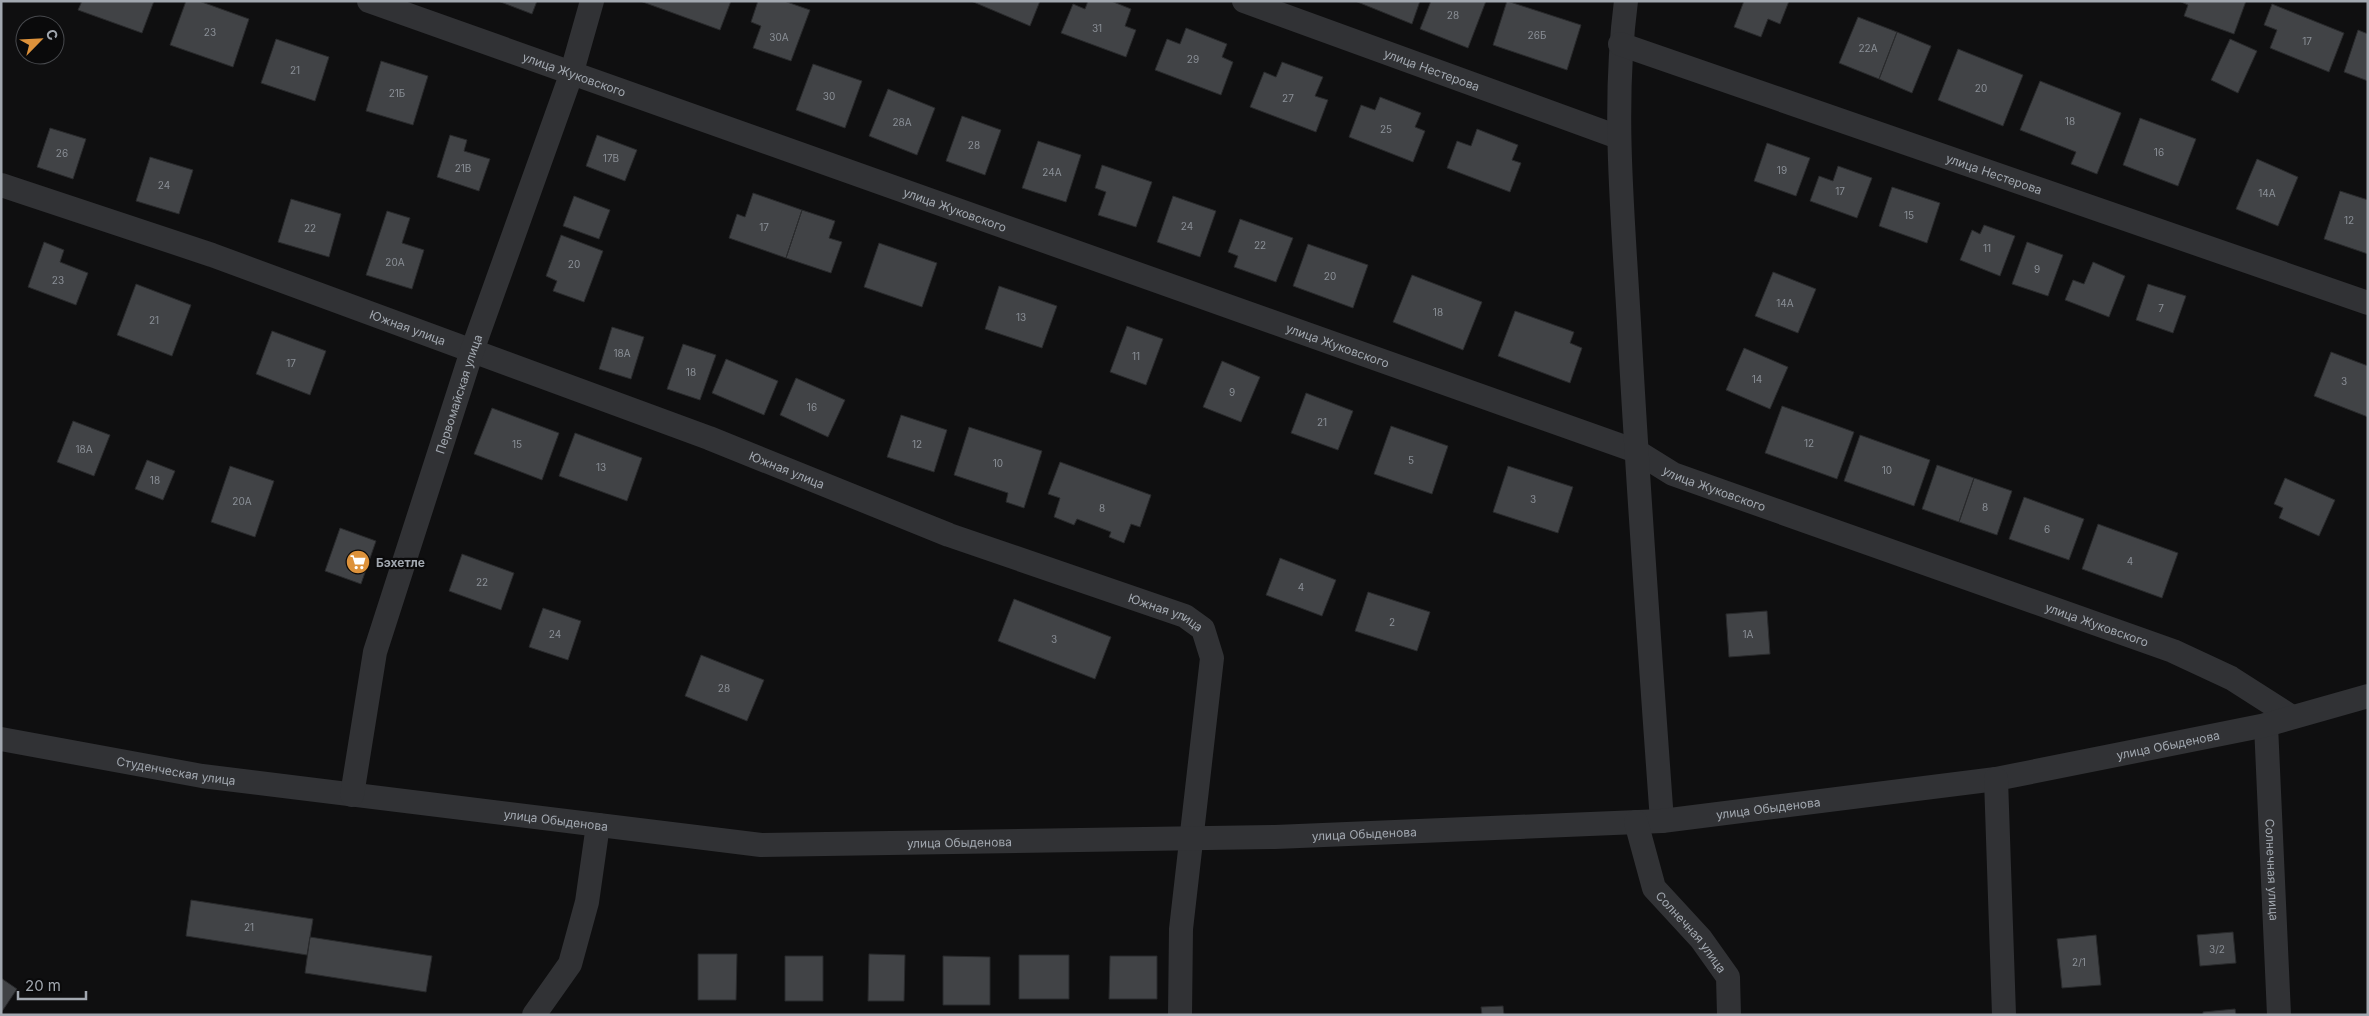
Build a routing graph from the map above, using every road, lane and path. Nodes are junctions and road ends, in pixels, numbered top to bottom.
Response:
1 (368, 1) edge
2 (592, 1) edge
3 (1244, 1) edge
4 (1626, 1) edge
5 (1620, 44) junction
6 (570, 74) junction
7 (1618, 138) junction
8 (1, 184) edge
9 (2368, 303) edge
10 (472, 351) junction
11 (1636, 451) junction
12 (2368, 696) edge
13 (2292, 717) junction
14 (2266, 725) junction
15 (1, 739) edge
16 (1996, 779) junction
17 (352, 794) junction
18 (1662, 821) junction
19 (1636, 822) junction
20 (598, 825) junction
21 (1191, 838) junction
22 (534, 1015) edge
23 (1180, 1015) edge
24 (1729, 1015) edge
25 (2004, 1015) edge
26 (2279, 1015) edge

1 - 6 street, улица Жуковского
2 - 6 street, Первомайская улица
3 - 7 street, улица Нестерова
4 - 5 street
5 - 7 street
5 - 9 street, улица Нестерова
6 - 10 street, Первомайская улица
6 - 11 street, улица Жуковского
7 - 11 street
8 - 10 street, Южная улица
10 - 17 street, Первомайская улица
10 - 21 street, Южная улица
11 - 13 street, улица Жуковского
11 - 18 street
12 - 13 street, улица Обыденова
13 - 14 street, улица Обыденова
14 - 16 street, улица Обыденова
14 - 26 street, Солнечная улица
15 - 17 street, Студенческая улица
16 - 18 street, улица Обыденова
16 - 25 street
17 - 20 street, улица Обыденова
18 - 19 street, улица Обыденова
19 - 21 street, улица Обыденова
19 - 24 street, Солнечная улица
20 - 21 street, улица Обыденова
20 - 22 street
21 - 23 street, Южная улица

